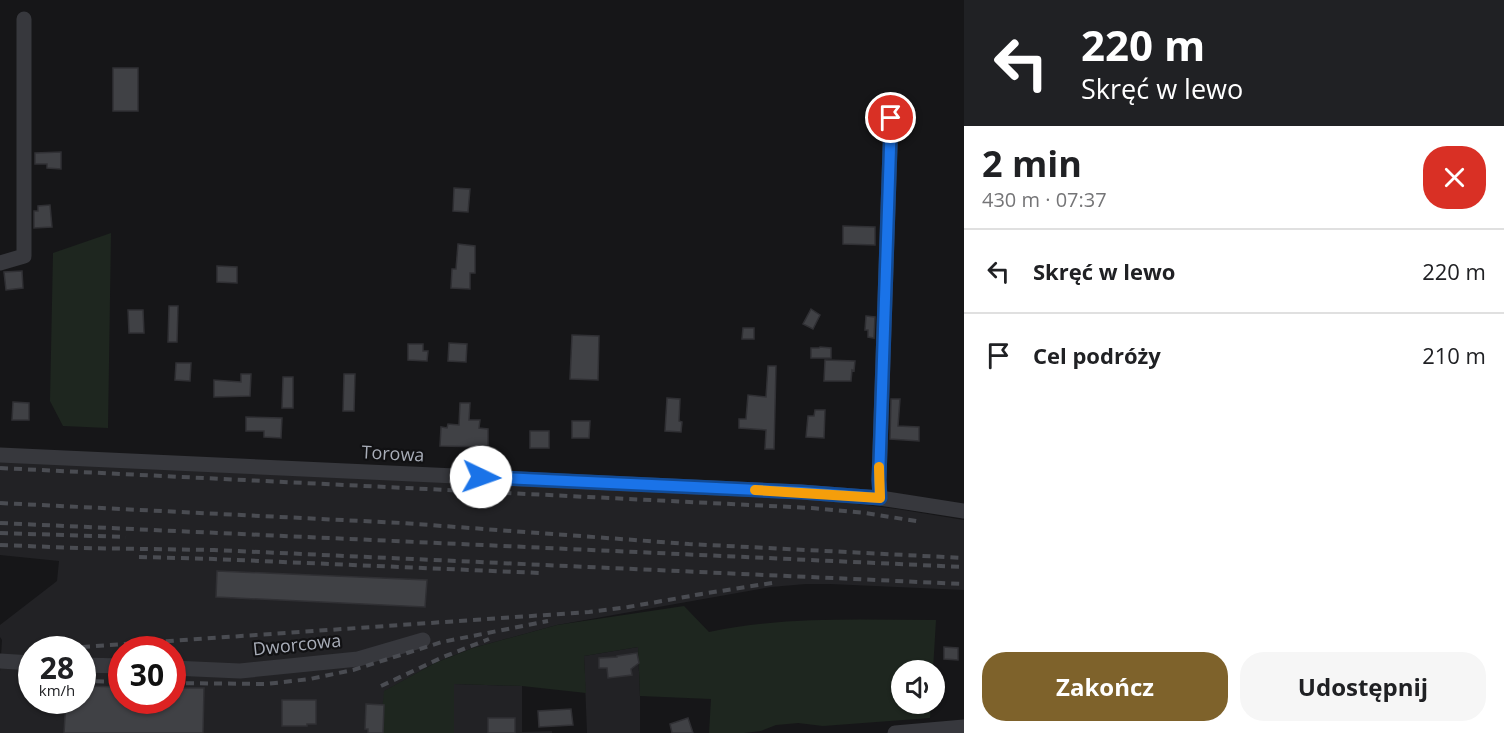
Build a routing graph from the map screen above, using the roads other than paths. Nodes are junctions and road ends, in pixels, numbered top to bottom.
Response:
1 (24, 19) dead end
2 (891, 118) dead end
3 (0, 263) edge
4 (0, 455) edge
5 (880, 498) junction
6 (964, 511) edge
7 (423, 640) dead end
8 (0, 661) edge
9 (18, 662) edge
10 (186, 668) edge
11 (964, 728) edge
12 (895, 733) edge

1 - 3 street
2 - 5 street
4 - 5 street, Torowa
5 - 6 street, Torowa
7 - 10 street, Dworcowa
8 - 9 street
11 - 12 street

